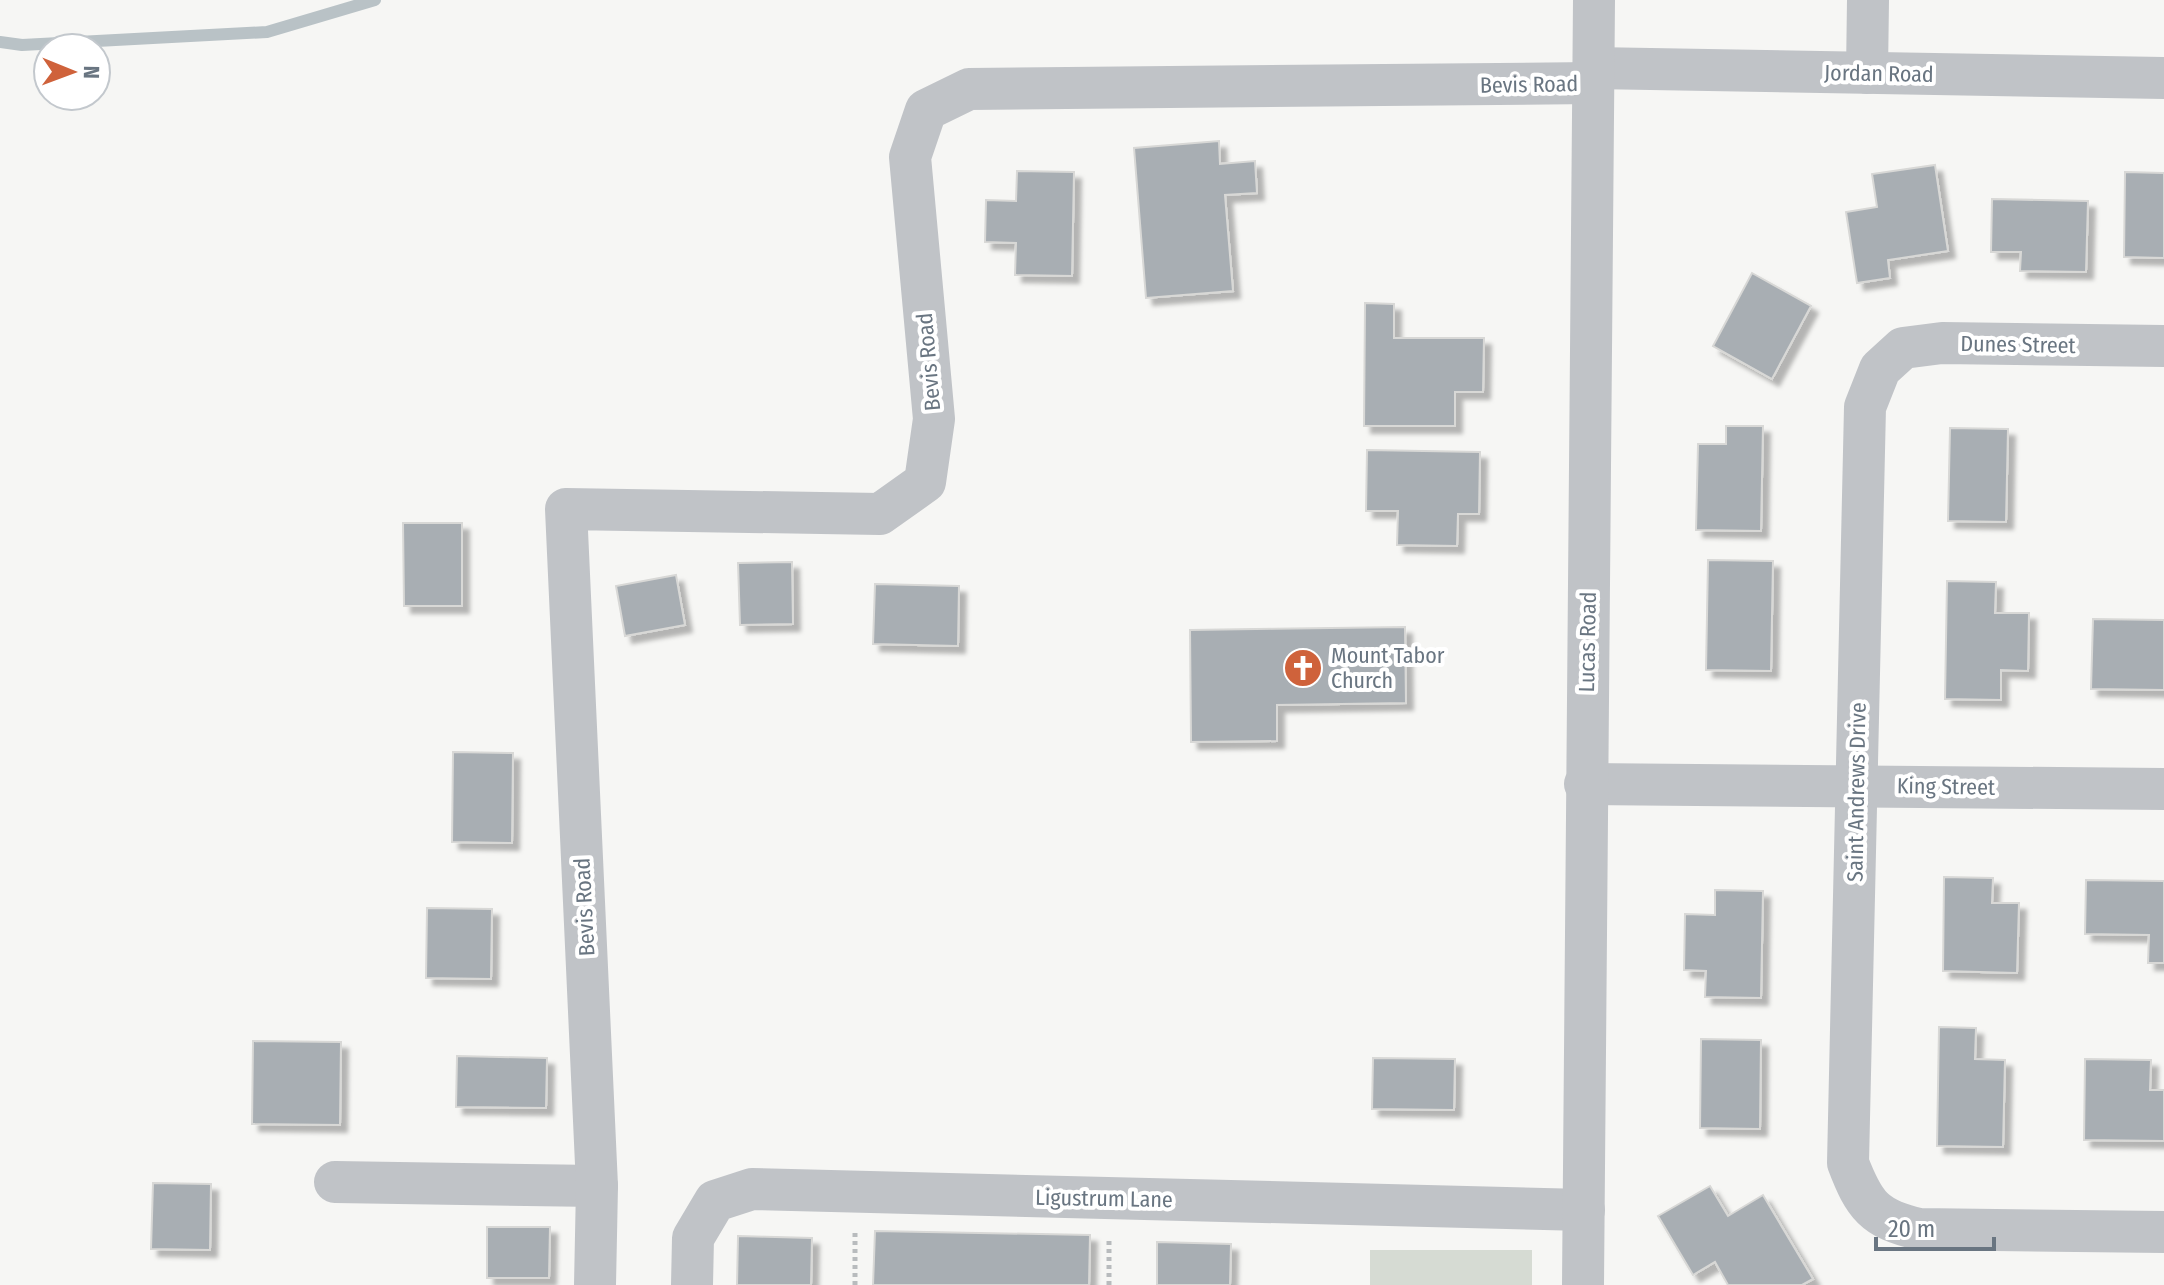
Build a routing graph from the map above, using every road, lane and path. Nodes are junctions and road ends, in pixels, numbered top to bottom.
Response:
1 (1594, 0) edge
2 (1868, 0) edge
3 (1867, 73) junction
4 (1593, 76) junction
5 (2164, 78) edge
6 (2164, 346) edge
7 (1880, 369) joint
8 (1585, 784) junction
9 (1855, 785) junction
10 (2164, 789) edge
11 (335, 1182) dead end
12 (597, 1186) junction
13 (856, 1191) junction
14 (1584, 1210) junction
15 (2164, 1232) edge
16 (595, 1285) edge
17 (692, 1285) edge
18 (855, 1285) edge
19 (1583, 1285) edge

1 - 4 street, Lucas Road
2 - 3 street
3 - 4 street, Jordan Road
3 - 5 street, Jordan Road
4 - 8 street, Lucas Road
4 - 12 street, Bevis Road
6 - 7 street, Dunes Street
7 - 9 street, Saint Andrews Drive
8 - 9 street, King Street
8 - 14 street, Lucas Road
9 - 10 street, King Street
9 - 15 street, Saint Andrews Drive
11 - 12 street
12 - 16 street, Bevis Road
13 - 14 street, Ligustrum Lane
13 - 17 street, Ligustrum Lane
13 - 18 path
14 - 19 street, Lucas Road

